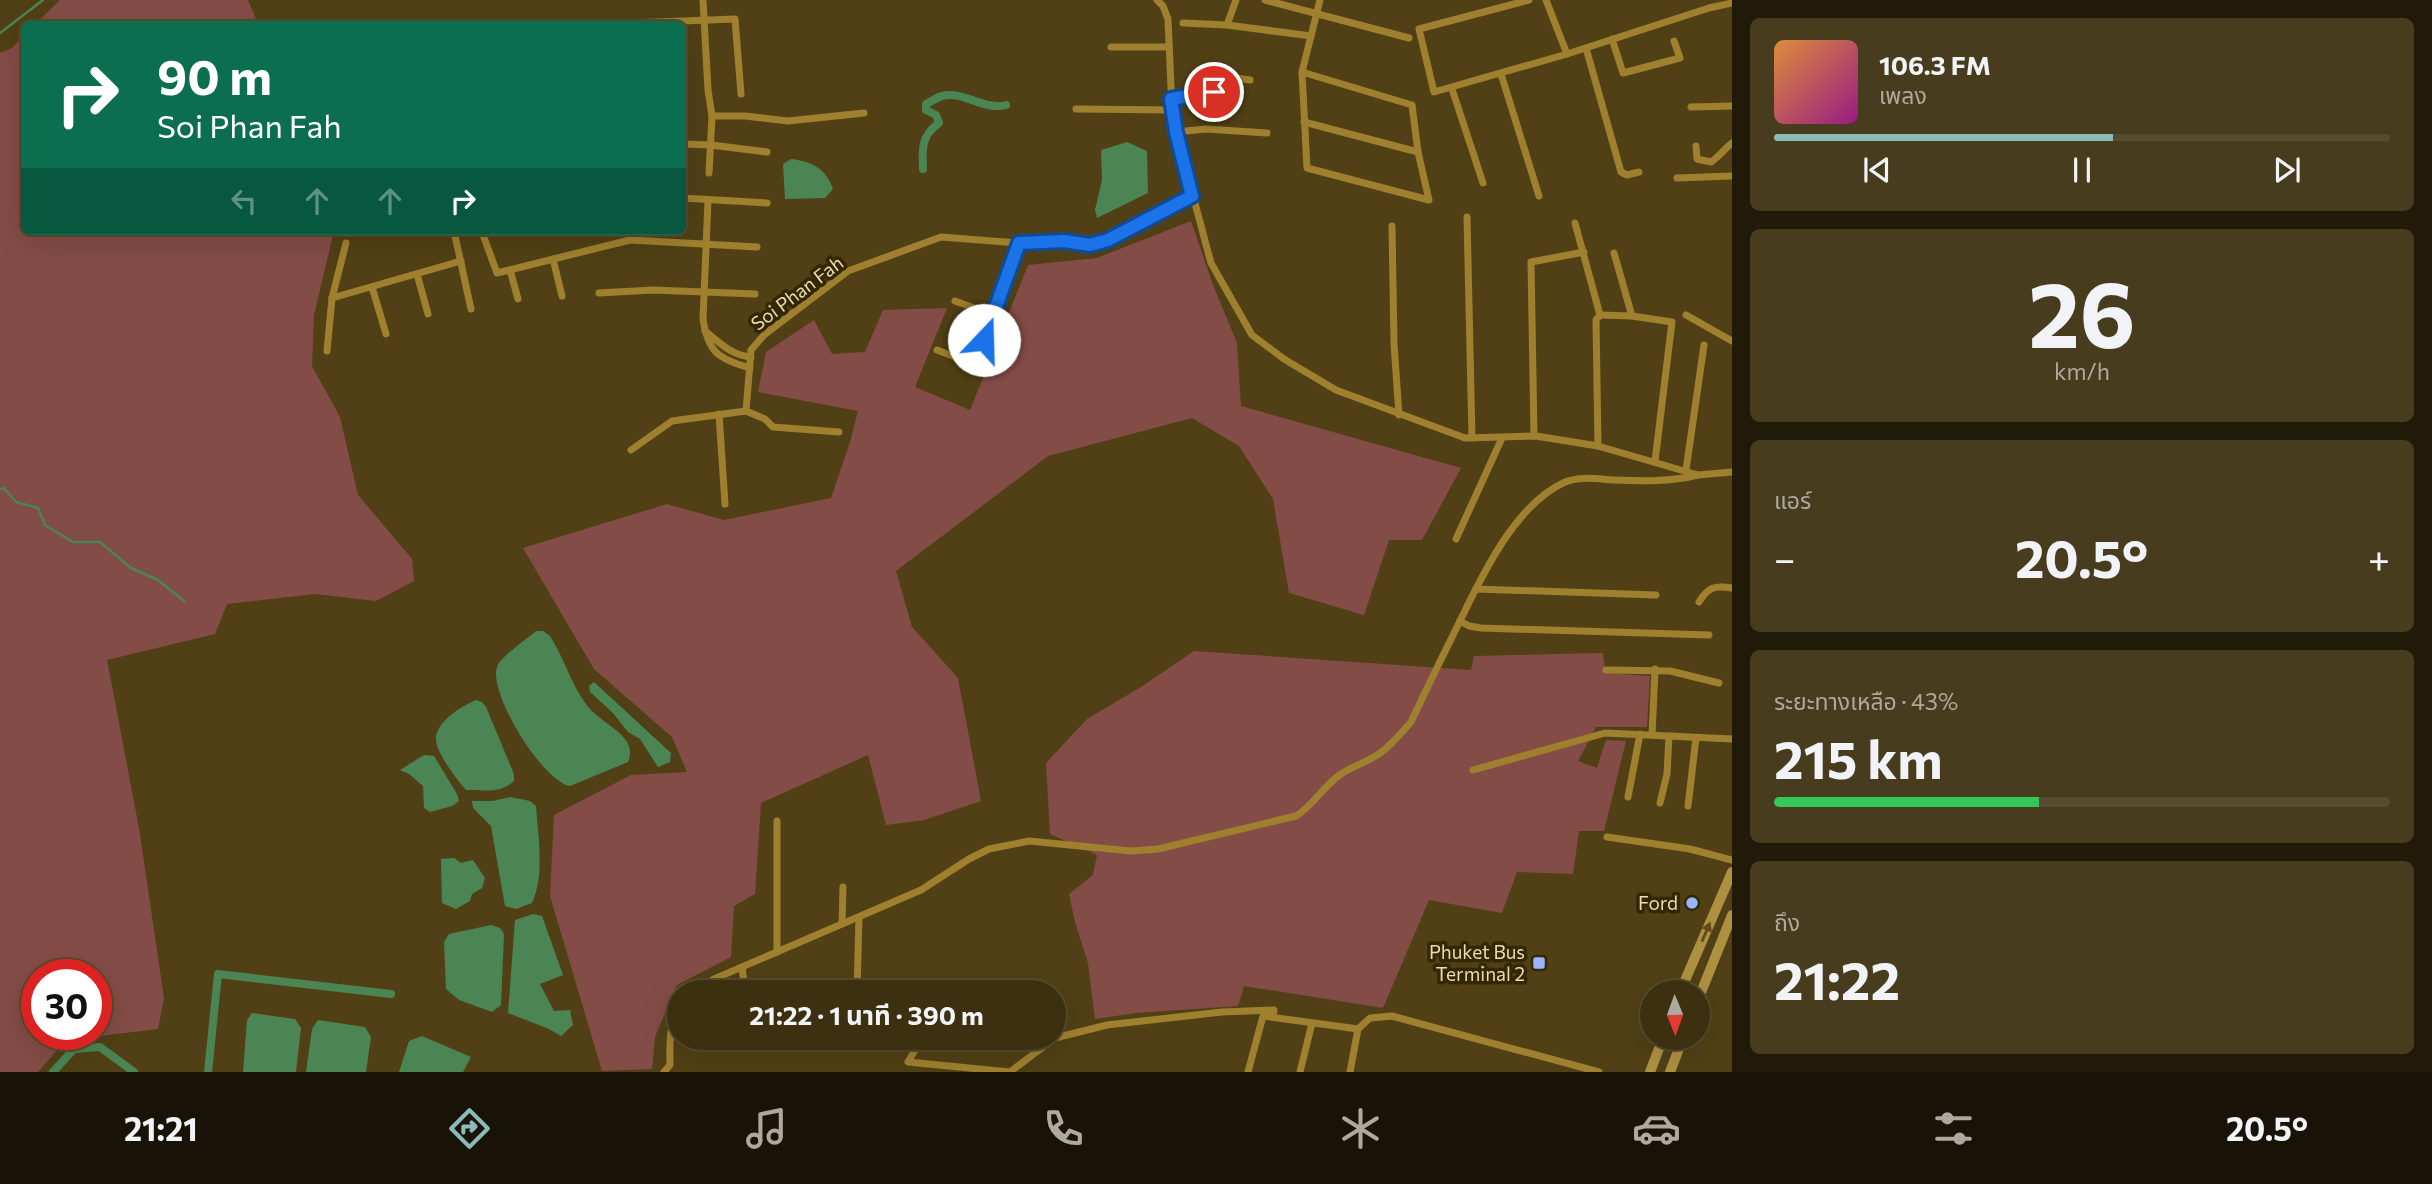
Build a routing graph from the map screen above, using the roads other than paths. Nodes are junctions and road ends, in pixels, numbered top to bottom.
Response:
1 (703, 0) edge
2 (1157, 0) edge
3 (1236, 0) edge
4 (1265, 0) edge
5 (1320, 0) edge
6 (1529, 0) edge
7 (1546, 0) edge
8 (1732, 4) edge
9 (1316, 14) junction
10 (705, 21) junction
11 (686, 22) edge
12 (1183, 23) dead end
13 (1227, 25) junction
14 (1311, 36) junction
15 (1409, 38) dead end
16 (1612, 40) junction
17 (1674, 41) dead end
18 (1111, 47) dead end
19 (1168, 47) junction
20 (1586, 48) junction
21 (1567, 54) junction
22 (1302, 72) junction
23 (1501, 74) junction
24 (1250, 80) dead end
25 (1452, 89) junction
26 (741, 94) dead end
27 (1171, 99) junction
28 (1732, 106) edge
29 (1690, 107) dead end
30 (1076, 109) dead end
31 (1172, 110) junction
32 (864, 113) dead end
33 (712, 116) junction
34 (1304, 122) junction
35 (1176, 132) junction
36 (1267, 133) dead end
37 (1732, 143) edge
38 (686, 144) edge
39 (711, 145) junction
40 (1696, 146) dead end
41 (767, 152) dead end
42 (1418, 152) junction
43 (1639, 172) dead end
44 (709, 173) dead end
45 (1732, 176) edge
46 (1677, 178) dead end
47 (1483, 183) dead end
48 (1192, 196) junction
49 (1539, 196) dead end
50 (686, 198) edge
51 (708, 200) junction
52 (768, 203) dead end
53 (1467, 217) dead end
54 (1575, 223) dead end
55 (1392, 226) dead end
56 (455, 235) edge
57 (483, 235) edge
58 (346, 243) dead end
59 (1019, 243) junction
60 (706, 244) junction
61 (757, 247) dead end
62 (1584, 252) junction
63 (1614, 253) dead end
64 (553, 260) junction
65 (461, 261) junction
66 (510, 270) junction
67 (417, 274) junction
68 (373, 287) junction
69 (704, 292) junction
70 (599, 293) dead end
71 (755, 294) dead end
72 (562, 296) dead end
73 (332, 298) junction
74 (518, 299) dead end
75 (955, 301) dead end
76 (471, 309) dead end
77 (428, 314) dead end
78 (993, 315) junction
79 (1600, 315) junction
80 (1686, 315) dead end
81 (1632, 316) junction
82 (705, 330) junction
83 (386, 334) dead end
84 (1732, 341) edge
85 (1704, 345) dead end
86 (327, 351) dead end
87 (937, 351) dead end
88 (751, 357) junction
89 (750, 368) junction
90 (746, 411) junction
91 (719, 414) junction
92 (1399, 415) junction
93 (839, 432) dead end
94 (1534, 436) junction
95 (1472, 438) junction
96 (1502, 438) junction
97 (1598, 446) junction
98 (631, 450) dead end
99 (1655, 461) junction
100 (1686, 470) junction
101 (1732, 472) edge
102 (1698, 475) junction
103 (725, 504) dead end
104 (1456, 538) dead end
105 (1732, 587) edge
106 (1476, 589) junction
107 (1656, 595) dead end
108 (1699, 602) dead end
109 (1460, 621) junction
110 (1709, 635) dead end
111 (1606, 670) dead end
112 (1655, 670) junction
113 (1719, 683) dead end
114 (1640, 734) junction
115 (1652, 734) junction
116 (1669, 736) junction
117 (1696, 738) junction
118 (1732, 739) edge
119 (1473, 770) dead end
120 (1628, 797) dead end
121 (1660, 803) dead end
122 (1688, 806) dead end
123 (777, 821) dead end
124 (1608, 837) dead end
125 (1732, 860) edge
126 (1732, 872) edge
127 (843, 887) dead end
128 (1732, 915) edge
129 (859, 917) junction
130 (842, 924) junction
131 (777, 952) junction
132 (742, 967) junction
133 (713, 980) edge
134 (744, 980) edge
135 (857, 980) edge
136 (1686, 980) edge
137 (1706, 980) edge
138 (1273, 1017) junction
139 (1312, 1023) junction
140 (1358, 1030) junction
141 (670, 1050) edge
142 (915, 1050) edge
143 (1658, 1050) edge
144 (1678, 1050) edge
145 (664, 1072) edge
146 (1010, 1072) edge
147 (1248, 1072) edge
148 (1300, 1072) edge
149 (1350, 1072) edge
150 (1599, 1072) edge
151 (1650, 1072) edge
152 (1670, 1072) edge

1 - 10 street
2 - 19 street
3 - 13 street
4 - 9 street
5 - 9 street
6 - 25 street
7 - 21 street
8 - 16 street
9 - 14 street
9 - 15 street
10 - 11 street
10 - 26 street
10 - 33 street
12 - 13 street
13 - 14 street
14 - 22 street
16 - 17 street
16 - 20 street
18 - 19 street
19 - 27 street
20 - 21 street
20 - 43 street
21 - 23 street
22 - 34 street
22 - 42 street
23 - 25 street
23 - 49 street
24 - 27 street
25 - 47 street
27 - 31 street
28 - 29 street
30 - 31 street
31 - 35 street
32 - 33 street
33 - 39 street
34 - 42 street
34 - 42 street
35 - 36 street
35 - 48 street
37 - 40 street
38 - 39 street
39 - 41 street
39 - 44 street
45 - 46 street
48 - 59 street, Soi Phan Fah
48 - 92 street
50 - 51 street
51 - 52 street
51 - 60 street
53 - 95 street
54 - 62 street
55 - 92 street
56 - 65 street
57 - 66 street
58 - 73 street
59 - 78 street
59 - 88 street, Soi Phan Fah
60 - 61 street
60 - 64 street
60 - 69 street
62 - 79 street
62 - 94 street
63 - 81 street
64 - 66 street
64 - 72 street
65 - 67 street
65 - 76 street
66 - 74 street
67 - 68 street
67 - 77 street
68 - 73 street
68 - 83 street
69 - 70 street
69 - 71 street
69 - 82 street
73 - 86 street
75 - 78 street
78 - 87 street
79 - 81 street
79 - 97 street
80 - 84 street
81 - 99 street
82 - 88 street
82 - 89 street
85 - 100 street
88 - 89 street, Soi Phan Fah
89 - 90 street, Soi Phan Fah
90 - 91 street
90 - 93 street
91 - 98 street
91 - 103 street
92 - 95 street
94 - 96 street
94 - 97 street
95 - 96 street
96 - 104 street
97 - 99 street
99 - 100 street
100 - 102 street
101 - 102 street
102 - 106 street
105 - 108 street
106 - 107 street
106 - 109 street
109 - 110 street
109 - 129 street
111 - 112 street
112 - 113 street
112 - 115 street
114 - 115 street
114 - 119 street
114 - 120 street
115 - 116 street
116 - 117 street
116 - 121 street
117 - 118 street
117 - 122 street
123 - 131 street
124 - 125 street
136 -> 126 main road
127 - 130 street
128 - 137 main road
129 - 130 street
129 - 135 street
130 - 131 street
131 - 132 street
132 - 133 street
132 - 134 street
138 - 139 street
138 - 146 street
138 - 147 street
139 - 140 street
139 - 148 street
140 - 149 street
140 - 150 street
141 - 145 street
142 - 146 street
143 - 151 main road
144 - 152 main road

